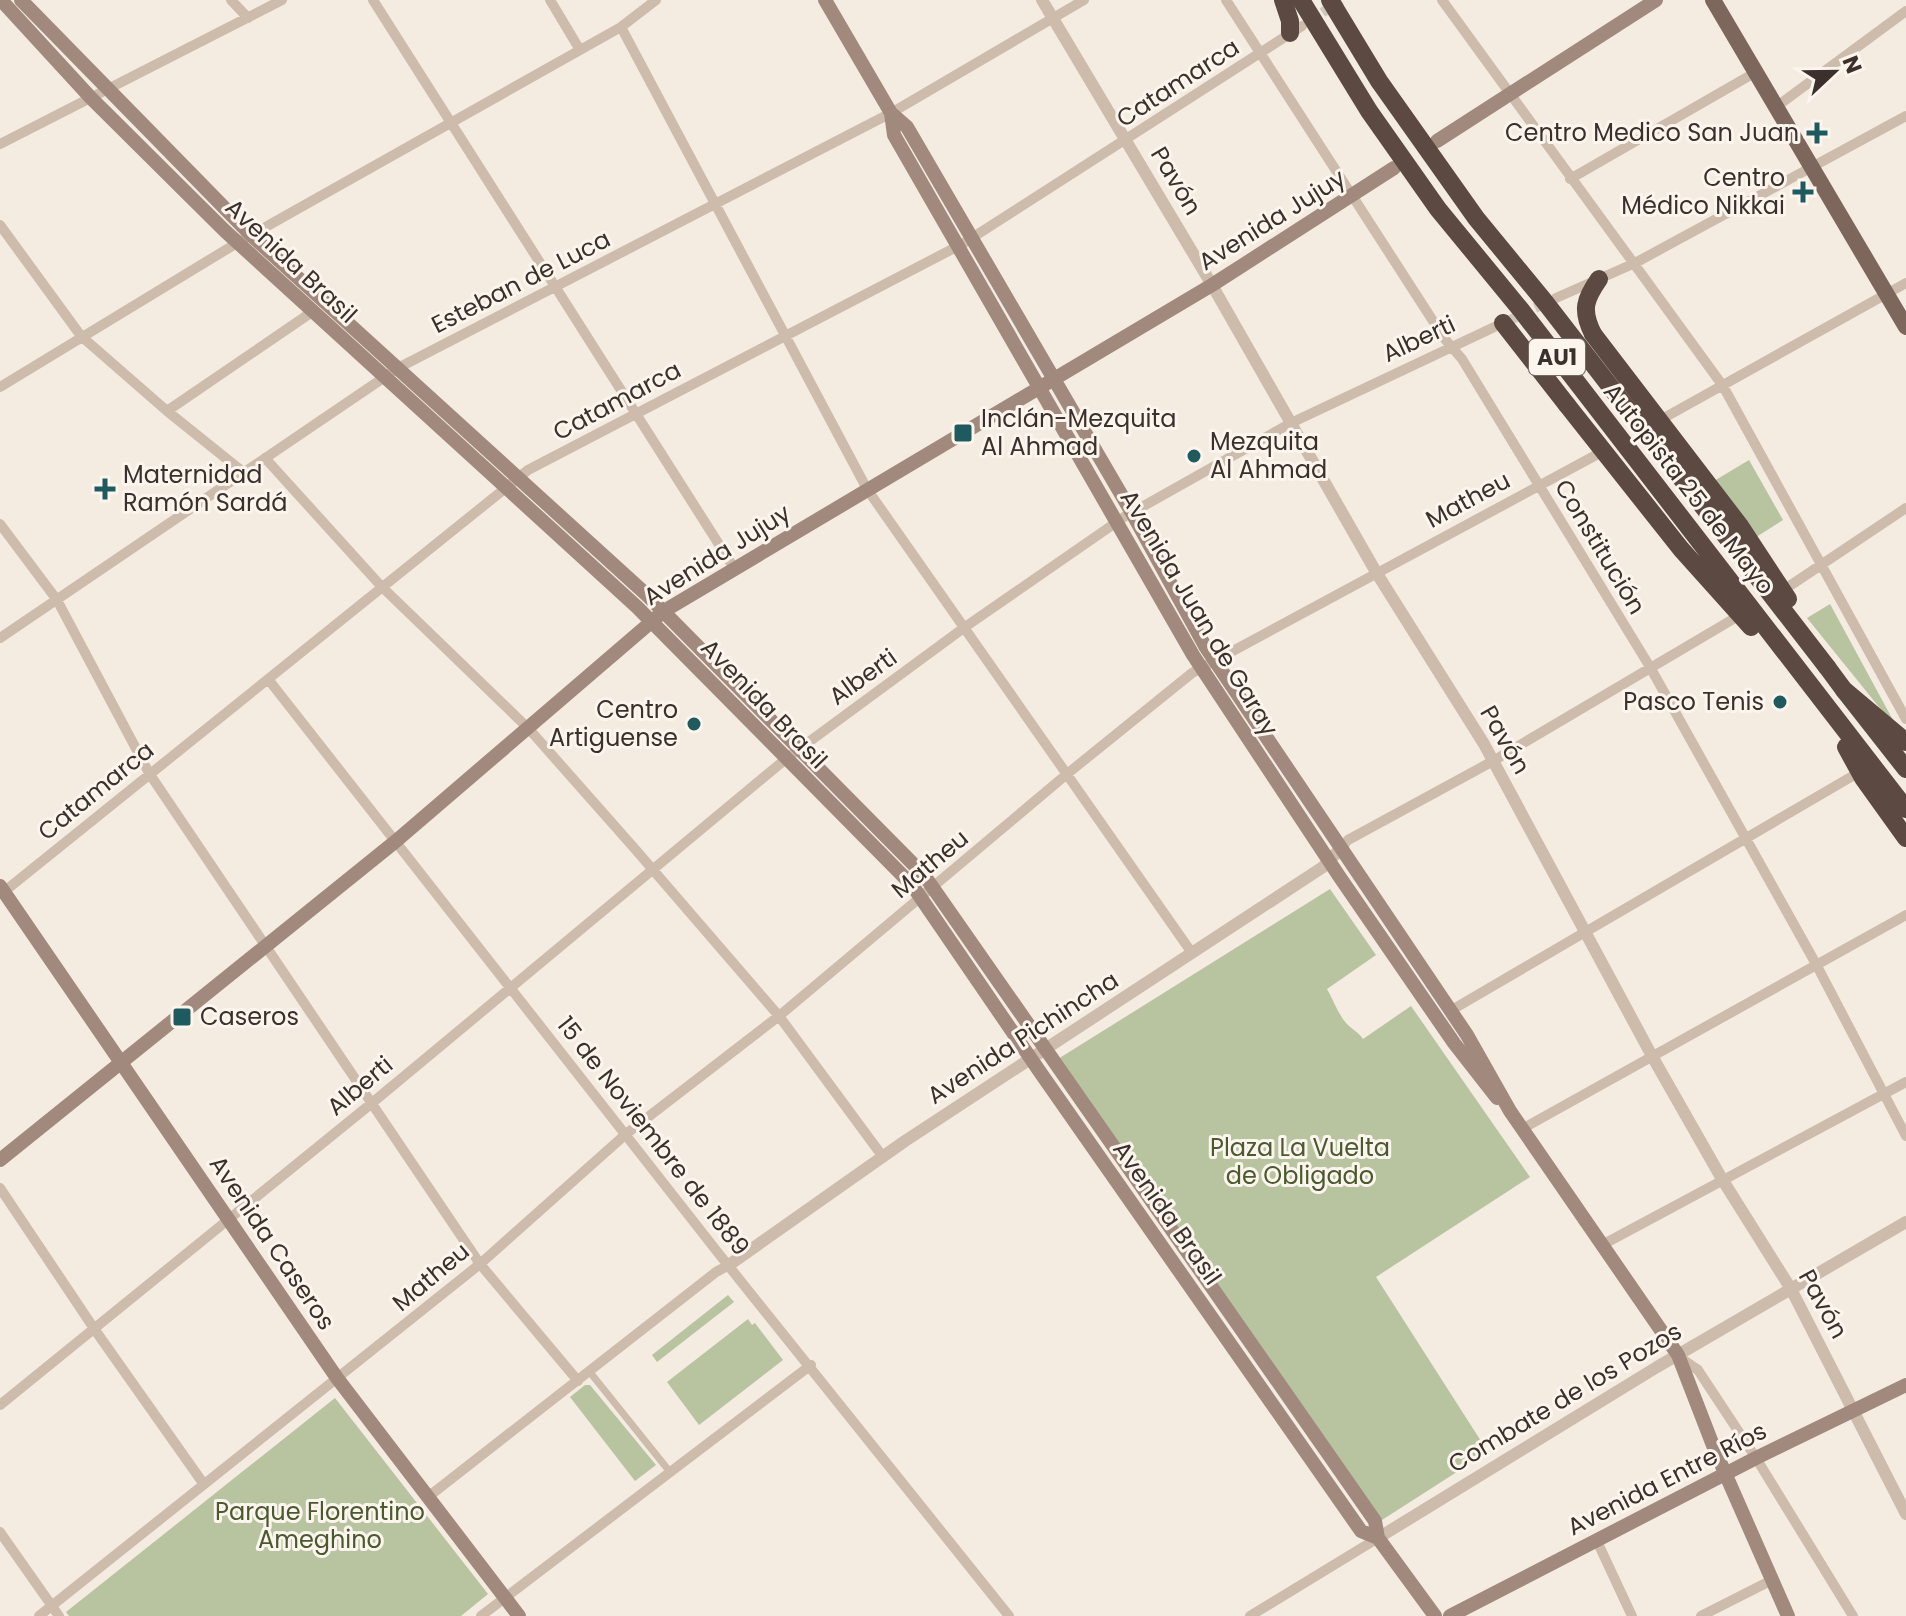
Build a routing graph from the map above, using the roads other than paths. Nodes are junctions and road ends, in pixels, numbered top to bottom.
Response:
1 (1, 0) edge
2 (21, 0) edge
3 (231, 0) edge
4 (282, 0) edge
5 (373, 0) edge
6 (550, 0) edge
7 (656, 0) edge
8 (825, 0) edge
9 (1042, 0) edge
10 (1084, 0) edge
11 (1226, 0) edge
12 (1283, 0) edge
13 (1301, 0) edge
14 (1330, 0) edge
15 (1442, 0) edge
16 (1656, 0) edge
17 (1713, 0) edge
18 (1906, 11) edge
19 (248, 18) junction
20 (1053, 18) junction
21 (621, 27) junction
22 (1296, 30) joint
23 (580, 50) junction
24 (1260, 53) junction
25 (1756, 72) junction
26 (107, 90) junction
27 (1510, 95) junction
28 (91, 98) junction
29 (1776, 107) junction
30 (891, 113) junction
31 (1906, 116) edge
32 (451, 123) junction
33 (1126, 141) junction
34 (1437, 141) dead end
35 (0, 144) edge
36 (1812, 167) junction
37 (1394, 168) dead end
38 (1570, 179) junction
39 (1352, 196) junction
40 (716, 203) junction
41 (0, 225) edge
42 (971, 238) junction
43 (244, 239) junction
44 (957, 246) junction
45 (1635, 263) junction
46 (1599, 279) junction
47 (1906, 283) edge
48 (1212, 285) junction
49 (555, 287) junction
50 (1887, 295) junction
51 (1556, 298) tunnel mouth
52 (312, 312) junction
53 (1505, 322) joint
54 (1906, 327) edge
55 (785, 335) junction
56 (81, 336) junction
57 (1452, 346) junction
58 (392, 372) junction
59 (1054, 380) junction
60 (1723, 386) junction
61 (0, 387) edge
62 (1040, 388) junction
63 (167, 411) junction
64 (635, 414) junction
65 (1662, 419) dead end
66 (1291, 423) junction
67 (1598, 454) dead end
68 (265, 458) junction
69 (243, 472) junction
70 (512, 482) junction
71 (1539, 485) junction
72 (867, 489) junction
73 (1906, 508) edge
74 (1132, 513) junction
75 (1117, 522) junction
76 (0, 524) edge
77 (1820, 566) junction
78 (734, 568) junction
79 (1376, 572) junction
80 (381, 586) junction
81 (1788, 587) dead end
82 (57, 600) junction
83 (664, 611) junction
84 (1735, 618) dead end
85 (651, 621) junction
86 (965, 627) junction
87 (0, 638) edge
88 (1208, 663) junction
89 (1650, 667) junction
90 (1827, 667) junction
91 (268, 679) junction
92 (1808, 683) junction
93 (1844, 690) junction
94 (1825, 705) junction
95 (1906, 719) edge
96 (529, 729) junction
97 (1906, 742) edge
98 (799, 748) junction
99 (787, 758) junction
100 (1493, 761) junction
101 (1906, 769) edge
102 (149, 773) junction
103 (1067, 774) junction
104 (1856, 774) dead end
105 (1906, 809) edge
106 (1746, 838) junction
107 (1906, 838) edge
108 (396, 841) junction
109 (1341, 848) junction
110 (1329, 861) junction
111 (653, 870) junction
112 (1, 890) edge
113 (928, 892) junction
114 (1906, 915) edge
115 (1586, 932) junction
116 (267, 948) junction
117 (1192, 953) junction
118 (1816, 964) junction
119 (510, 987) junction
120 (1450, 1011) junction
121 (779, 1016) junction
122 (1044, 1048) junction
123 (1652, 1056) junction
124 (1031, 1058) junction
125 (122, 1060) junction
126 (1906, 1082) edge
127 (1884, 1093) junction
128 (372, 1103) junction
129 (1510, 1111) junction
130 (1522, 1129) junction
131 (626, 1134) junction
132 (1906, 1136) edge
133 (883, 1157) junction
134 (0, 1160) edge
135 (1722, 1179) junction
136 (0, 1188) edge
137 (230, 1218) junction
138 (1906, 1222) edge
139 (1602, 1245) junction
140 (480, 1264) junction
141 (729, 1265) junction
142 (1791, 1289) junction
143 (95, 1330) junction
144 (1678, 1355) junction
145 (811, 1365) junction
146 (589, 1371) junction
147 (337, 1378) junction
148 (578, 1381) junction
149 (1906, 1385) edge
150 (0, 1405) edge
151 (1855, 1410) junction
152 (1756, 1458) junction
153 (670, 1472) junction
154 (1726, 1473) junction
155 (203, 1483) junction
156 (428, 1497) junction
157 (1906, 1514) edge
158 (0, 1532) edge
159 (1378, 1538) junction
160 (1596, 1539) junction
161 (1772, 1580) junction
162 (505, 1598) junction
163 (51, 1606) junction
164 (39, 1616) edge
165 (59, 1616) edge
166 (481, 1616) edge
167 (519, 1616) edge
168 (1009, 1616) edge
169 (1250, 1616) edge
170 (1435, 1616) edge
171 (1450, 1616) edge
172 (1632, 1616) edge
173 (1701, 1616) edge
174 (1788, 1616) edge
175 (1853, 1616) edge

1 - 28 main road, Avenida Brasil
2 - 26 main road, Avenida Brasil
3 - 19 street
4 - 19 street
5 - 32 street
6 - 23 street
7 - 21 street
8 - 30 main road, Avenida Juan de Garay
9 - 20 street, Pavón
10 - 20 street, Esteban de Luca
11 - 24 street, Constitución
12 - 22 highway
13 - 92 highway, Autopista 25 de Mayo / AU1, bridge
14 - 90 highway, Autopista 25 de Mayo / AU1, bridge
15 - 27 street
16 - 27 main road
17 - 25 main road
18 - 29 street
19 - 26 street
20 - 30 street, Esteban de Luca
20 - 33 street, Pavón
21 - 23 street
21 - 40 street
22 - 24 street, Catamarca
23 - 32 street
24 - 33 street, Catamarca
24 - 39 street, Constitución
25 - 29 main road
25 - 38 street
26 - 28 street
26 - 43 main road, Avenida Brasil
27 - 34 main road
27 - 38 street
28 - 35 street
28 - 43 main road, Avenida Brasil
29 - 36 main road
30 - 40 street, Esteban de Luca
30 - 42 main road, Avenida Juan de Garay
30 - 44 main road, Avenida Juan de Garay
31 - 36 street
32 - 43 street
32 - 49 street
33 - 42 street, Catamarca
33 - 48 street, Pavón
36 - 45 street
36 - 50 main road
37 - 39 main road, Avenida Jujuy
38 - 45 street
39 - 48 main road, Avenida Jujuy
39 - 57 street, Constitución
40 - 49 street, Esteban de Luca
40 - 55 street
41 - 56 street
42 - 44 street, Catamarca
42 - 59 main road, Avenida Juan de Garay
43 - 52 main road, Avenida Brasil
43 - 56 street
43 - 58 main road, Avenida Brasil
44 - 55 street, Catamarca
44 - 62 main road, Avenida Juan de Garay
45 - 46 street
45 - 60 street
46 - 51 street
46 - 90 highway, bridge
47 - 50 street
48 - 59 main road, Avenida Jujuy
48 - 66 street, Pavón
49 - 58 street, Esteban de Luca
49 - 64 street
50 - 54 main road
50 - 60 street
52 - 58 main road, Avenida Brasil
52 - 63 street
53 - 57 street, Alberti
53 - 92 highway, bridge
55 - 64 street, Catamarca
55 - 72 street
56 - 61 street
56 - 63 street
57 - 66 street, Alberti
57 - 71 street, Constitución
58 - 68 street, Esteban de Luca
58 - 70 main road, Avenida Brasil
59 - 62 main road, Avenida Jujuy
59 - 74 main road, Avenida Juan de Garay
60 - 65 street
60 - 77 street
62 - 72 main road, Avenida Jujuy
62 - 75 main road, Avenida Juan de Garay
63 - 69 street
64 - 70 street, Catamarca
64 - 78 street
66 - 74 street, Alberti
66 - 79 street, Pavón
67 - 71 street, Matheu
68 - 69 street, Esteban de Luca
68 - 80 street
69 - 82 street, Esteban de Luca
70 - 80 street, Catamarca
70 - 83 main road, Avenida Brasil
70 - 85 main road, Avenida Brasil
71 - 79 street, Matheu
71 - 89 street, Constitución
72 - 78 main road, Avenida Jujuy
72 - 86 street
73 - 77 street
74 - 75 street, Alberti
74 - 88 main road, Avenida Juan de Garay
75 - 86 street, Alberti
75 - 88 main road, Avenida Juan de Garay
76 - 82 street
77 - 81 street
77 - 95 street
78 - 83 main road, Avenida Jujuy
79 - 88 street, Matheu
79 - 100 street, Pavón
80 - 91 street, Catamarca
80 - 96 street
82 - 87 street, Esteban de Luca
82 - 102 street
83 - 85 main road, Avenida Jujuy
83 - 98 main road, Avenida Brasil
84 - 89 street
85 - 96 main road, Avenida Jujuy
85 - 99 main road, Avenida Brasil
86 - 98 street, Alberti
86 - 103 street
88 - 103 street, Matheu
88 - 109 main road, Avenida Juan de Garay
88 - 110 main road, Avenida Juan de Garay
89 - 100 street
89 - 106 street, Constitución
90 - 93 highway, Autopista 25 de Mayo / AU1
91 - 102 street, Catamarca
91 - 108 street, 15 de Noviembre de 1889
92 - 94 highway, Autopista 25 de Mayo / AU1, bridge
93 - 97 highway, bridge
93 - 101 highway, Autopista 25 de Mayo / AU1, bridge
94 - 105 highway, Autopista 25 de Mayo / AU1, bridge
94 - 107 highway, bridge
96 - 108 main road, Avenida Jujuy
96 - 111 street
98 - 99 street, Alberti
98 - 113 main road, Avenida Brasil
99 - 111 street, Alberti
99 - 113 main road, Avenida Brasil
100 - 109 street
100 - 115 street, Pavón
102 - 112 street, Catamarca
102 - 116 street
103 - 113 street, Matheu
103 - 117 street
104 - 106 street
106 - 115 street
106 - 118 street, Constitución
108 - 116 main road, Avenida Jujuy
108 - 119 street, 15 de Noviembre de 1889
109 - 110 street, Avenida Pichincha
109 - 120 main road, Avenida Juan de Garay
110 - 117 street, Avenida Pichincha
110 - 129 main road, Avenida Juan de Garay
111 - 119 street, Alberti
111 - 121 street
112 - 125 main road, Avenida Caseros
113 - 121 street, Matheu
113 - 122 main road, Avenida Brasil
113 - 124 main road, Avenida Brasil
114 - 118 street
115 - 120 street
115 - 123 street, Pavón
116 - 125 main road, Avenida Jujuy
116 - 128 street
117 - 122 street, Avenida Pichincha
118 - 123 street
118 - 127 street, Constitución
119 - 128 street, Alberti
119 - 131 street, 15 de Noviembre de 1889
120 - 129 main road, Avenida Juan de Garay
121 - 131 street, Matheu
121 - 133 street
122 - 124 street, Avenida Pichincha
122 - 159 main road, Avenida Brasil
123 - 130 street
123 - 135 street, Pavón
124 - 133 street, Avenida Pichincha
124 - 159 main road, Avenida Brasil
125 - 134 main road, Avenida Jujuy
125 - 137 main road, Avenida Caseros
126 - 127 street
127 - 132 street, Constitución
127 - 135 street
128 - 137 street, Alberti
128 - 140 street
129 - 130 main road, Avenida Juan de Garay
130 - 139 main road, Avenida Juan de Garay
131 - 140 street, Matheu
131 - 141 street, 15 de Noviembre de 1889
133 - 141 street, Avenida Pichincha
135 - 139 street
135 - 142 street, Pavón
136 - 143 street
137 - 143 street, Alberti
137 - 147 main road, Avenida Caseros
138 - 142 street, Combate de los Pozos
139 - 144 main road, Avenida Juan de Garay
140 - 147 street, Matheu
140 - 148 street
141 - 145 street, 15 de Noviembre de 1889
141 - 146 street
142 - 144 street, Combate de los Pozos
142 - 151 street, Pavón
143 - 150 street, Alberti
143 - 155 street
144 - 152 street
144 - 154 main road, Avenida Juan de Garay
144 - 159 street, Combate de los Pozos
145 - 153 street
145 - 168 street, 15 de Noviembre de 1889
146 - 148 street
146 - 153 street
147 - 155 street, Matheu
147 - 156 main road, Avenida Caseros
148 - 156 street
149 - 151 main road, Avenida Entre Ríos
151 - 152 main road, Avenida Entre Ríos
151 - 157 street, Pavón
152 - 154 main road, Avenida Entre Ríos
152 - 175 street
153 - 162 street
154 - 160 main road, Avenida Entre Ríos
154 - 161 main road, Avenida Juan de Garay
155 - 163 street, Matheu
156 - 162 main road, Avenida Caseros
158 - 163 street
159 - 169 street, Combate de los Pozos
159 - 170 main road, Avenida Brasil
160 - 171 main road, Avenida Entre Ríos
160 - 172 street
161 - 173 street
161 - 174 main road, Avenida Juan de Garay
162 - 166 street
162 - 167 main road, Avenida Caseros
163 - 164 street, Matheu
163 - 165 street

